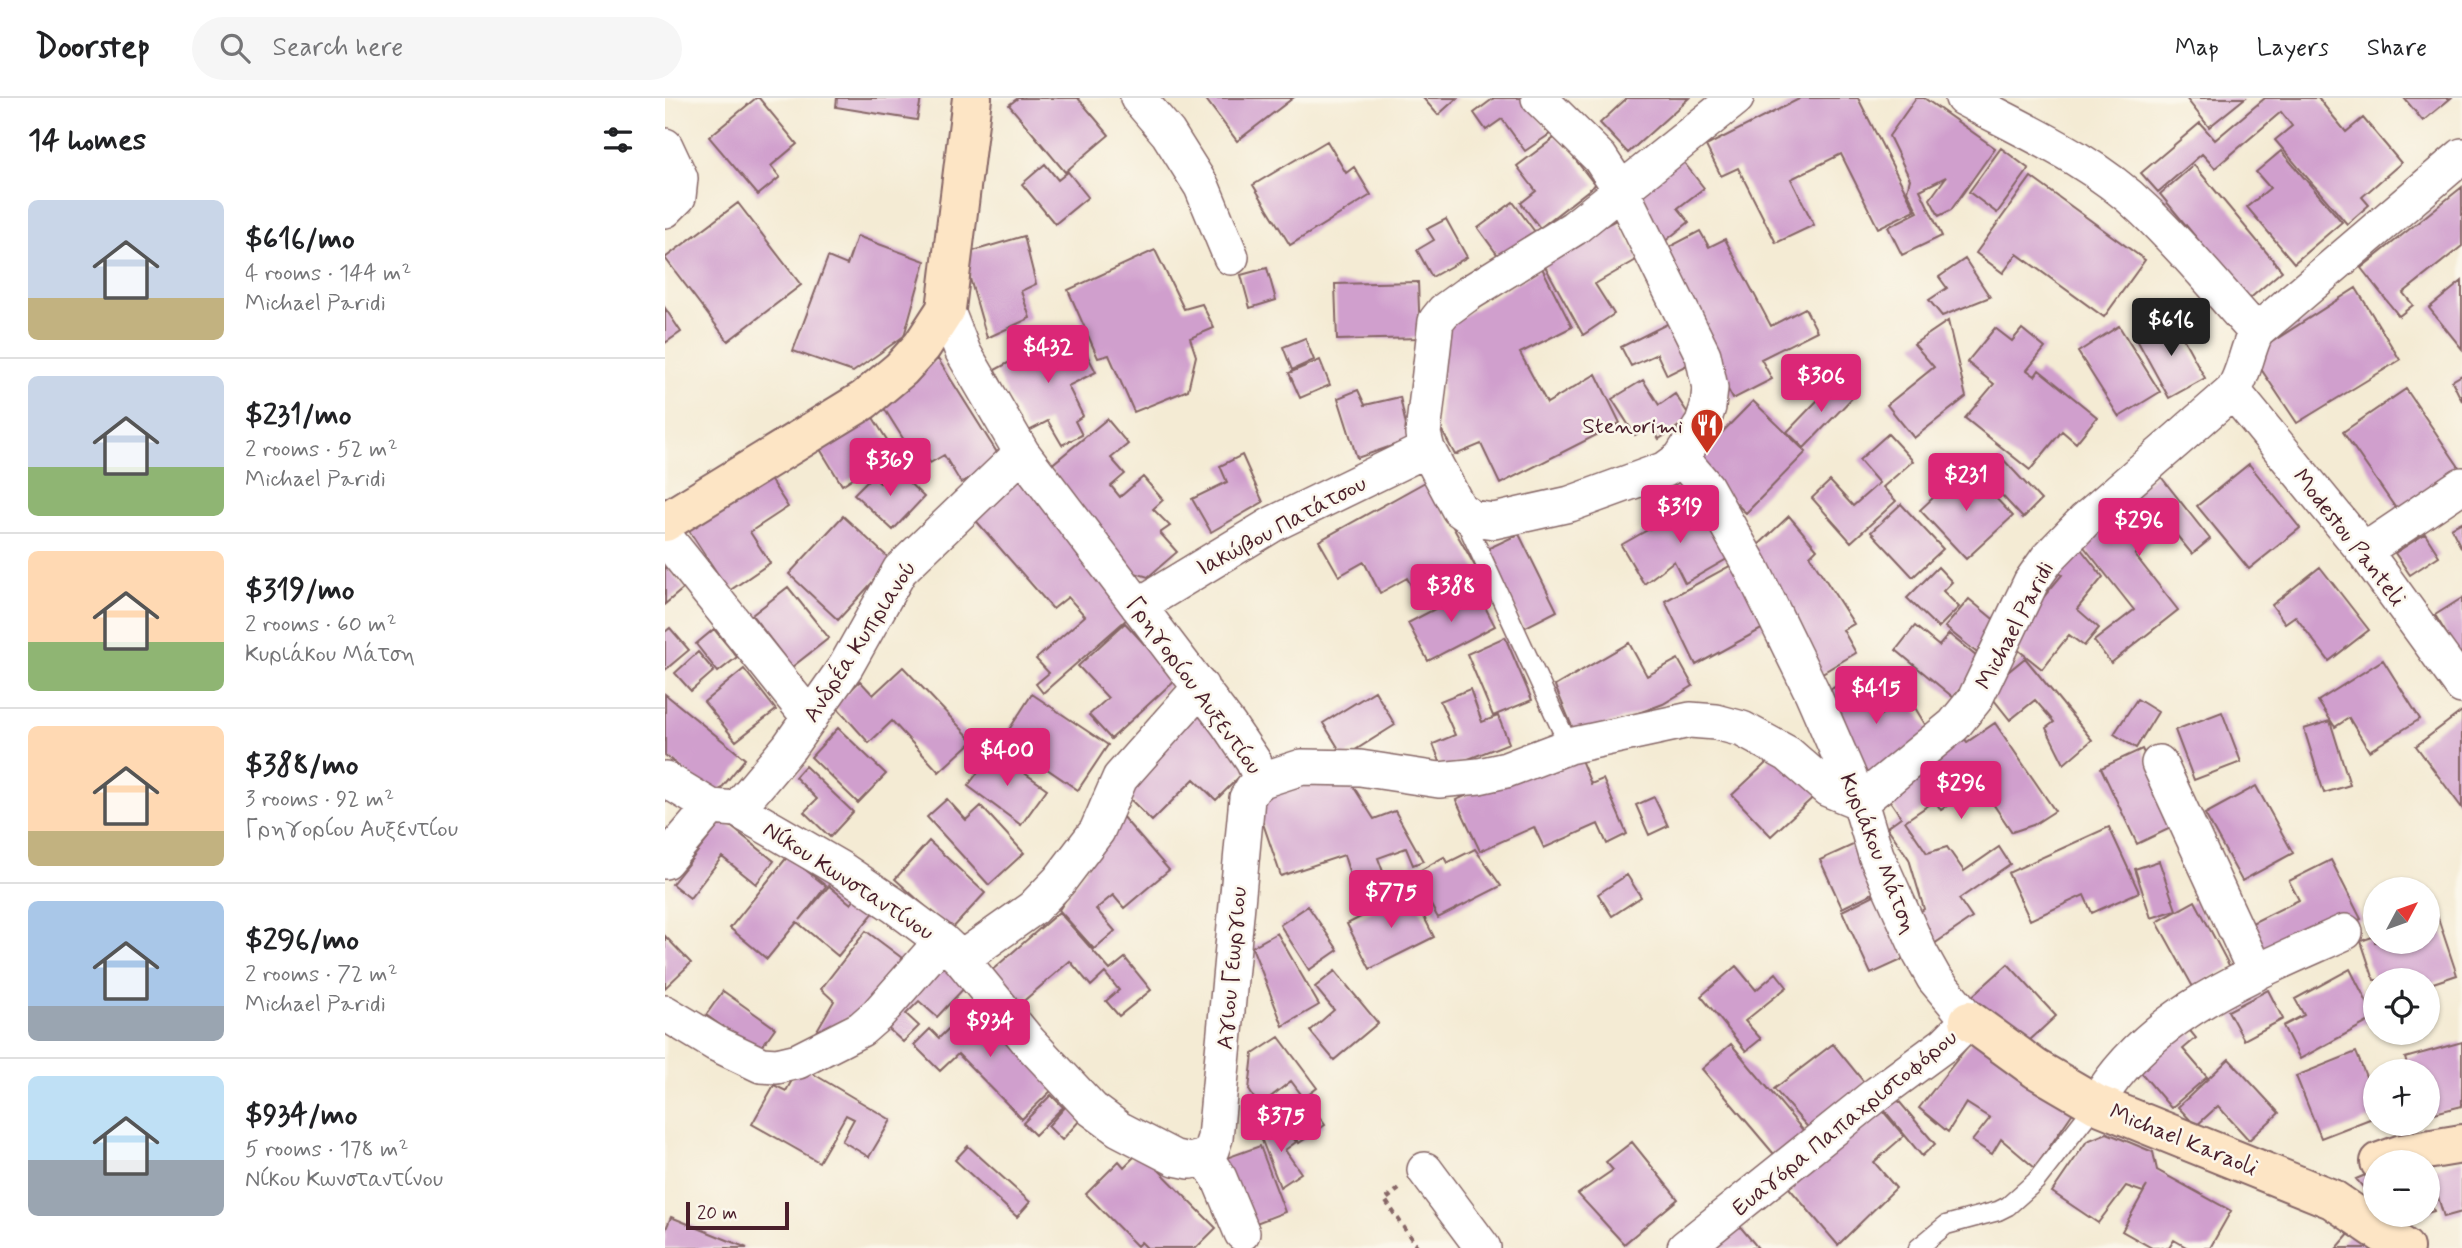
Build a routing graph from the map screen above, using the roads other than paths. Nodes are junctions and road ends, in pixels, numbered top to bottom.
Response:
1 (972, 98) edge
2 (1138, 98) edge
3 (1539, 98) edge
4 (1736, 98) edge
5 (1963, 98) edge
6 (665, 146) edge
7 (2462, 156) edge
8 (1621, 190) junction
9 (665, 209) edge
10 (1231, 257) dead end
11 (946, 309) junction
12 (2256, 332) junction
13 (2233, 391) junction
14 (1427, 449) junction
15 (1022, 453) junction
16 (1681, 458) junction
17 (2462, 485) edge
18 (1472, 517) junction
19 (665, 522) edge
20 (665, 537) edge
21 (2364, 551) junction
22 (1138, 606) junction
23 (2462, 686) edge
24 (1201, 687) junction
25 (810, 718) junction
26 (1569, 746) junction
27 (2159, 763) dead end
28 (665, 779) edge
29 (1262, 780) junction
30 (1860, 802) junction
31 (724, 808) junction
32 (665, 861) edge
33 (2345, 932) dead end
34 (951, 950) junction
35 (2256, 973) junction
36 (665, 1013) edge
37 (1969, 1020) junction
38 (2096, 1104) junction
39 (2462, 1144) edge
40 (2426, 1150) edge
41 (1205, 1157) junction
42 (2363, 1169) edge
43 (1425, 1170) road end
44 (2332, 1199) junction
45 (1243, 1233) dead end
46 (1483, 1248) edge
47 (1685, 1248) edge
48 (1918, 1248) edge
49 (2404, 1248) edge

1 - 11 street
2 - 10 street
3 - 8 street
4 - 8 street
5 - 12 street
6 - 9 street
7 - 12 street
8 - 14 street
8 - 16 street
11 - 15 street, Γρηγορίου Αυξεντίου
11 - 19 street
12 - 13 street, Michael Paridi
13 - 21 street, Modestou Panteli
13 - 30 street, Michael Paridi
14 - 18 street
14 - 22 street, Ιακώβου Πατάτσου
15 - 22 street, Γρηγορίου Αυξεντίου
15 - 25 street, Ανδρέα Κυπριανού
16 - 18 street
16 - 30 street, Κυριάκου Μάτση
17 - 21 street
18 - 26 lane
20 - 25 street
21 - 23 street, Modestou Panteli
22 - 24 street, Γρηγορίου Αυξεντίου
24 - 29 street, Γρηγορίου Αυξεντίου
24 - 34 street
25 - 31 street, Ανδρέα Κυπριανού
26 - 29 street, Γρηγορίου Αυξεντίου
26 - 30 street, Γρηγορίου Αυξεντίου
27 - 35 street
28 - 31 street, Νίκου Κωνσταντίνου
29 - 41 street, Αγιου Γεωργιου
30 - 37 street, Κυριάκου Μάτση
31 - 32 street, Ανδρέα Κυπριανού
31 - 34 street, Νίκου Κωνσταντίνου
33 - 35 street
34 - 36 street
34 - 41 street, Νίκου Κωνσταντίνου
35 - 38 street
37 - 38 street, Michael Karaoli
37 - 47 street, Ευαγόρα Παπαχριστοφόρου
38 - 44 street, Michael Karaoli
38 - 48 lane
39 - 40 street
41 - 45 street
42 - 44 street
43 - 46 street
44 - 49 street, Michael Karaoli

